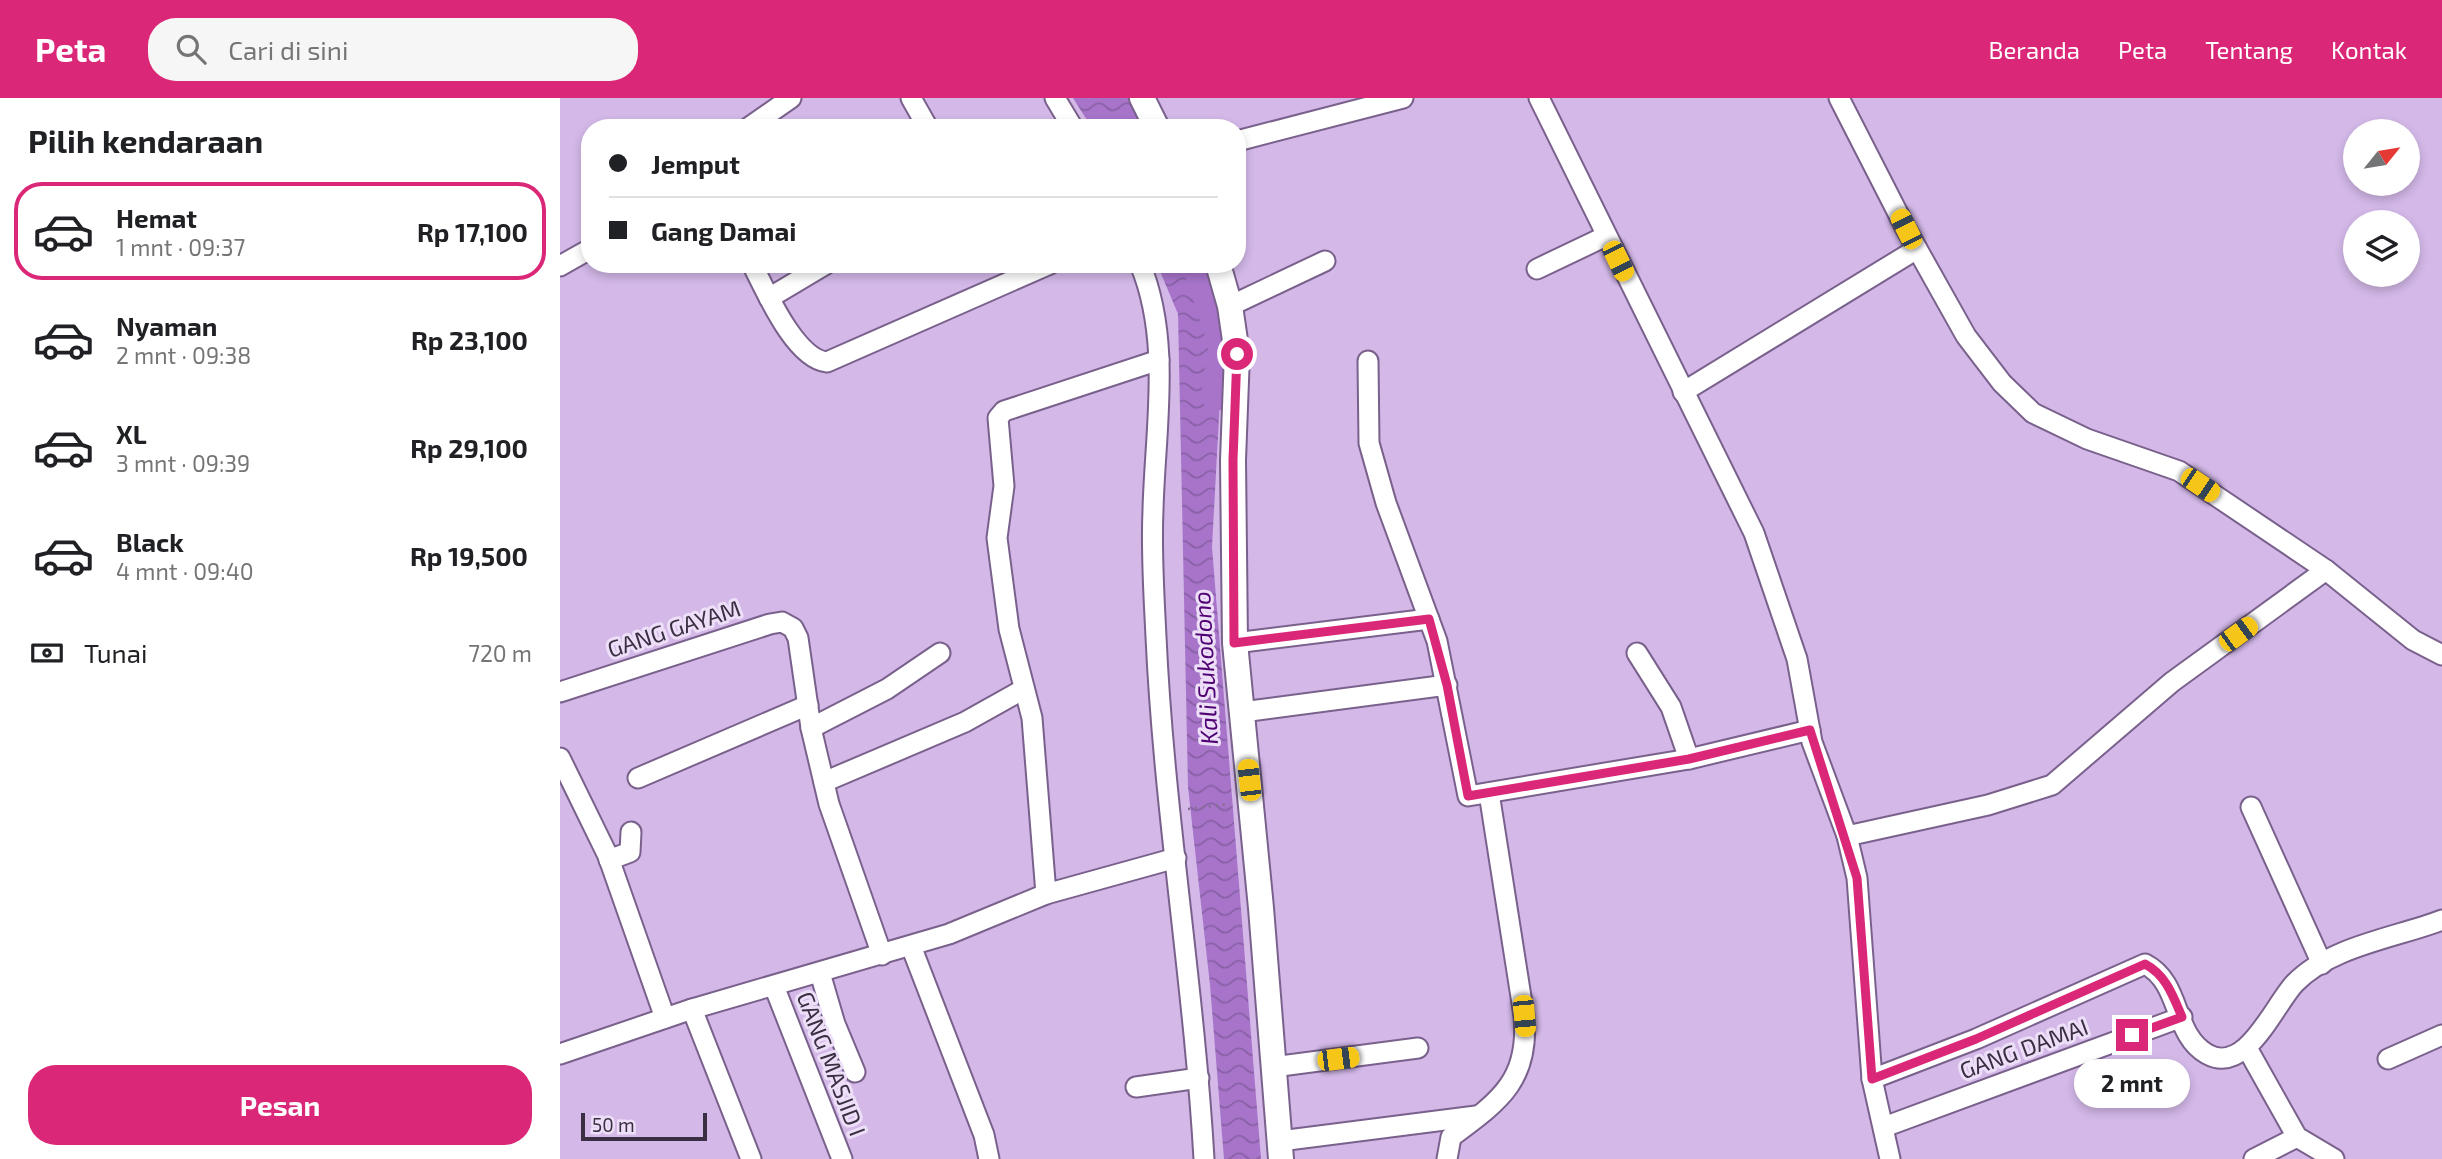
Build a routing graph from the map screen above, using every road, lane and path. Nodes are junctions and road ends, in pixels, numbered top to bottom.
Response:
1 (791, 98) edge
2 (911, 98) edge
3 (1055, 98) edge
4 (1142, 98) edge
5 (1403, 98) edge
6 (1539, 98) edge
7 (1839, 98) edge
8 (761, 119) edge
9 (923, 119) edge
10 (1064, 119) edge
11 (1152, 119) edge
12 (1246, 139) edge
13 (1606, 236) junction
14 (1917, 249) junction
15 (581, 254) edge
16 (1325, 261) dead end
17 (560, 266) edge
18 (1537, 269) dead end
19 (756, 273) edge
20 (811, 273) edge
21 (1030, 273) edge
22 (1143, 273) edge
23 (1221, 273) edge
24 (769, 298) junction
25 (1230, 306) junction
26 (1159, 360) junction
27 (1368, 360) dead end
28 (1683, 392) junction
29 (2326, 570) junction
30 (1429, 619) junction
31 (1234, 643) junction
32 (940, 653) dead end
33 (1637, 653) dead end
34 (2442, 654) edge
35 (1447, 685) junction
36 (1024, 689) junction
37 (560, 692) edge
38 (808, 705) junction
39 (1242, 712) junction
40 (811, 728) junction
41 (1810, 730) junction
42 (560, 758) edge
43 (1689, 759) junction
44 (638, 778) dead end
45 (824, 782) junction
46 (1489, 793) junction
47 (1238, 803) dead end
48 (2251, 807) dead end
49 (1187, 810) dead end
50 (631, 832) dead end
51 (1847, 836) junction
52 (1176, 858) junction
53 (609, 860) junction
54 (1046, 894) junction
55 (2442, 920) edge
56 (911, 946) junction
57 (883, 955) junction
58 (2322, 964) junction
59 (820, 973) junction
60 (774, 986) junction
61 (692, 1009) junction
62 (2182, 1017) junction
63 (665, 1018) junction
64 (2442, 1035) edge
65 (1418, 1048) dead end
66 (2247, 1048) junction
67 (560, 1054) edge
68 (2388, 1059) dead end
69 (1273, 1067) junction
70 (855, 1072) dead end
71 (1199, 1079) junction
72 (1872, 1079) junction
73 (1136, 1087) dead end
74 (1484, 1114) junction
75 (1884, 1127) junction
76 (2297, 1137) junction
77 (1280, 1150) edge
78 (751, 1159) edge
79 (842, 1159) edge
80 (989, 1159) edge
81 (1204, 1159) edge
82 (1447, 1159) edge
83 (1890, 1159) edge
84 (2254, 1159) edge
85 (2334, 1159) edge

1 - 8 street
2 - 9 street
3 - 10 street
4 - 11 main road
5 - 12 street
6 - 13 street
7 - 14 street
13 - 18 street
13 - 28 street
14 - 28 street
14 - 29 street
15 - 17 street
16 - 25 street
19 - 24 street
20 - 24 street
21 - 24 street
22 - 26 street
23 - 25 main road
25 - 31 main road
26 - 36 street
26 - 52 street
27 - 30 street
28 - 41 street
29 - 34 street
29 - 51 street
30 - 31 street
30 - 35 street
31 - 39 main road
32 - 40 street
33 - 43 street
35 - 39 street
35 - 46 street
36 - 45 street
36 - 54 street
37 - 38 street, GANG GAYAM
38 - 40 street
38 - 44 street
39 - 69 main road
40 - 45 street
41 - 43 street
41 - 51 street
42 - 53 street
43 - 46 street
45 - 57 street
46 - 74 street
47 - 49 path
48 - 58 street
50 - 53 street
51 - 72 street
52 - 54 street
52 - 71 street
53 - 63 street
54 - 56 street
55 - 58 street
56 - 57 street
56 - 80 street
57 - 59 street
58 - 66 street
59 - 60 street
59 - 70 street
60 - 61 street
60 - 79 street, GANG MASJID I
61 - 63 street
61 - 78 street
62 - 66 street
62 - 72 street
62 - 75 street, GANG DAMAI
63 - 67 street
64 - 68 street
65 - 69 street
66 - 76 street
69 - 77 main road
71 - 73 street
71 - 81 street
72 - 75 street
74 - 77 street
74 - 82 street
75 - 83 street
76 - 84 street
76 - 85 street

